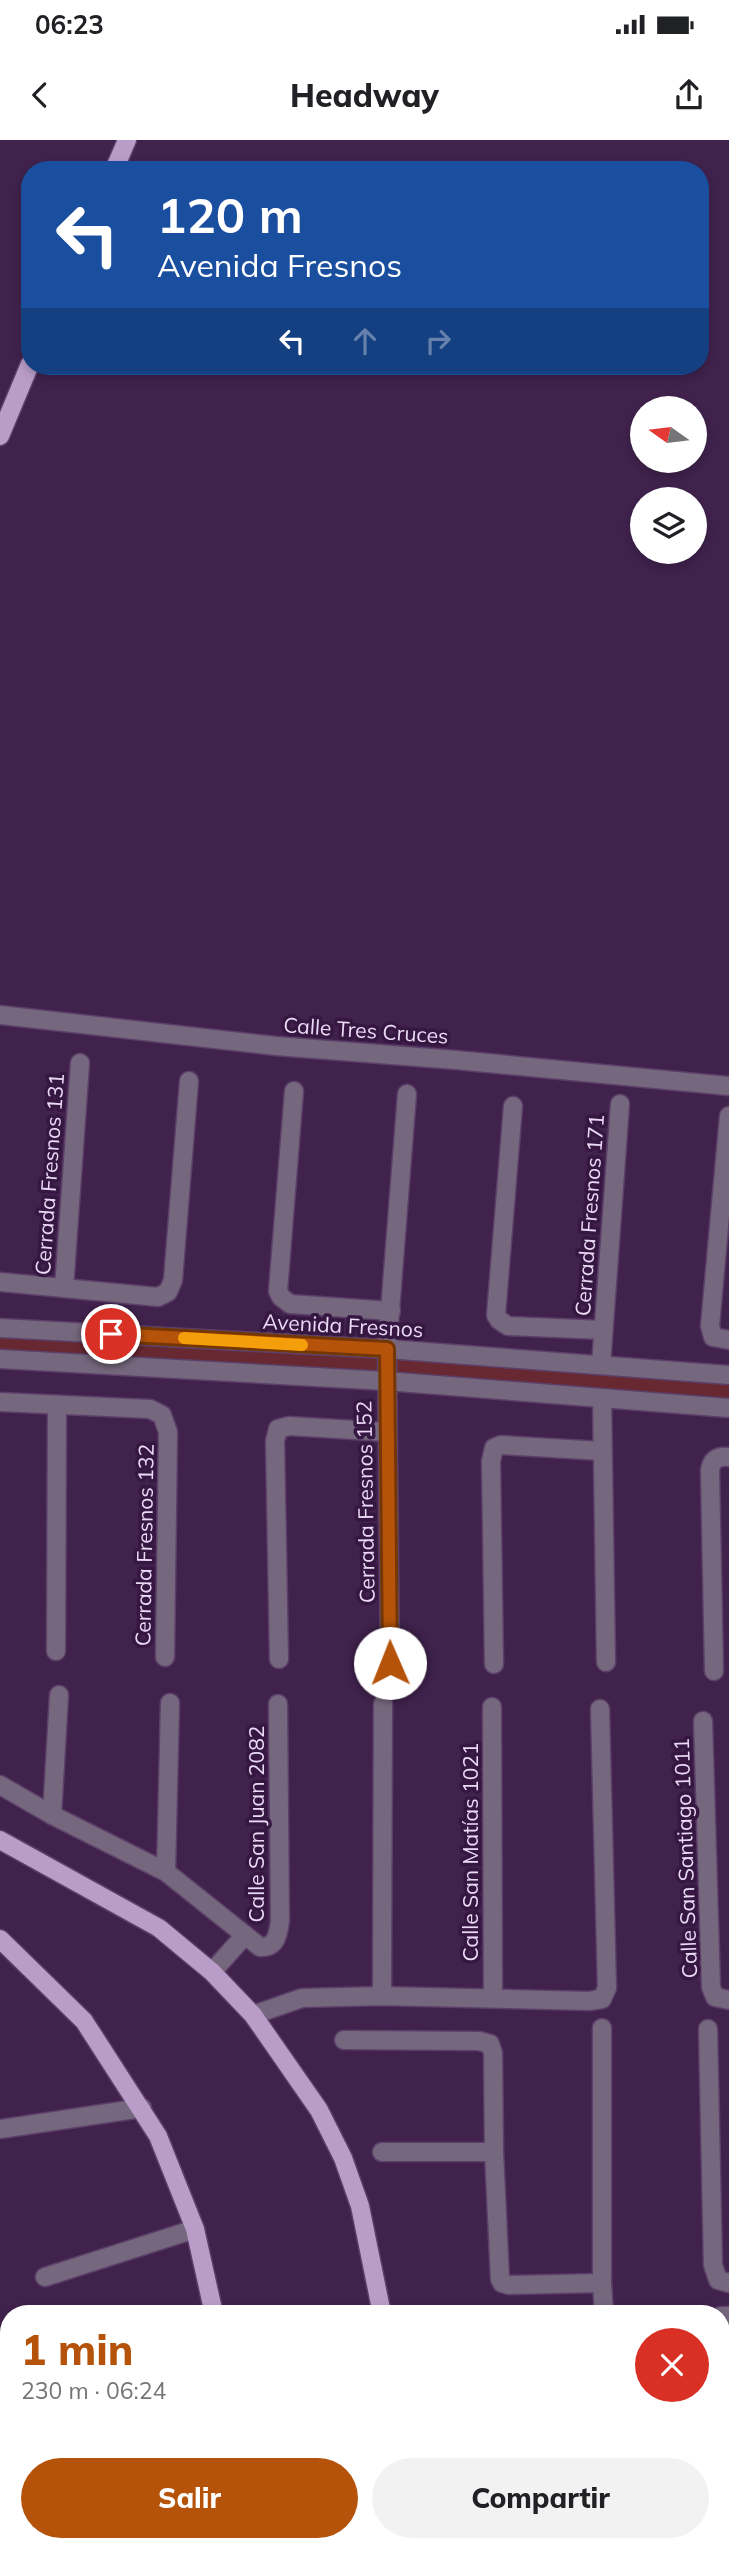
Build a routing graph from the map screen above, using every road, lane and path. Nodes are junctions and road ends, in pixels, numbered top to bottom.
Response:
1 (127, 140) edge
2 (118, 161) edge
3 (25, 375) edge
4 (0, 436) edge
5 (0, 1015) edge
6 (80, 1063) dead end
7 (189, 1081) dead end
8 (729, 1086) edge
9 (294, 1091) dead end
10 (407, 1094) dead end
11 (620, 1104) dead end
12 (513, 1105) dead end
13 (729, 1116) edge
14 (0, 1282) edge
15 (64, 1288) junction
16 (391, 1311) junction
17 (0, 1328) edge
18 (603, 1330) junction
19 (729, 1340) edge
20 (387, 1349) junction
21 (0, 1359) edge
22 (601, 1365) junction
23 (684, 1371) junction
24 (729, 1375) edge
25 (386, 1381) junction
26 (602, 1398) junction
27 (0, 1402) edge
28 (683, 1405) junction
29 (57, 1406) junction
30 (729, 1408) edge
31 (387, 1432) junction
32 (602, 1451) junction
33 (729, 1457) edge
34 (56, 1651) dead end
35 (164, 1657) dead end
36 (279, 1659) dead end
37 (606, 1662) dead end
38 (390, 1663) dead end
39 (494, 1664) dead end
40 (714, 1671) dead end
41 (59, 1695) dead end
42 (170, 1703) dead end
43 (278, 1704) dead end
44 (383, 1704) dead end
45 (492, 1707) dead end
46 (600, 1709) dead end
47 (703, 1721) dead end
48 (0, 1785) edge
49 (52, 1815) junction
50 (0, 1840) edge
51 (166, 1872) junction
52 (245, 1935) junction
53 (0, 1939) edge
54 (212, 1972) junction
55 (382, 1996) junction
56 (493, 1997) junction
57 (721, 1997) edge
58 (253, 2015) junction
59 (602, 2028) dead end
60 (708, 2029) dead end
61 (344, 2040) dead end
62 (142, 2108) junction
63 (0, 2129) edge
64 (382, 2152) dead end
65 (494, 2152) junction
66 (195, 2229) junction
67 (45, 2277) dead end
68 (724, 2281) edge
69 (602, 2283) junction
70 (212, 2305) edge
71 (380, 2305) edge
72 (603, 2305) edge

1 - 2 main road
3 - 4 main road
5 - 8 street, Calle Tres Cruces
6 - 15 street, Cerrada Fresnos 131
7 - 15 street, Cerrada Fresnos 131
9 - 16 street
10 - 16 street, Cerrada Fresnos 152
11 - 18 street, Cerrada Fresnos 171
12 - 18 street, Cerrada Fresnos 171
13 - 19 street
14 - 15 street, Cerrada Fresnos 131
16 - 20 street, Cerrada Fresnos 152
17 - 20 street, Avenida Fresnos
18 - 22 street, Cerrada Fresnos 171
20 - 22 street, Avenida Fresnos
20 - 25 street, Cerrada Fresnos 152
21 - 25 street
22 - 23 street, Avenida Fresnos
23 - 24 street, Avenida Fresnos
23 - 28 street
25 - 26 street
25 - 31 street, Cerrada Fresnos 152
26 - 28 street
26 - 32 street
27 - 29 street, Cerrada Fresnos 132
28 - 30 street
29 - 34 street
29 - 35 street, Cerrada Fresnos 132
31 - 36 street
31 - 38 street, Cerrada Fresnos 152
32 - 37 street
32 - 39 street
33 - 40 street
41 - 49 street
42 - 51 street
43 - 52 street, Calle San Juan 2082
44 - 55 street
45 - 56 street, Calle San Matías 1021
46 - 56 street
47 - 57 street, Calle San Santiago 1011
48 - 49 street
49 - 51 street
50 - 54 main road
51 - 52 street
52 - 54 street
53 - 62 main road
54 - 58 main road
55 - 56 street
55 - 58 street
58 - 71 main road
59 - 69 street
60 - 68 street
61 - 65 street
62 - 63 street
62 - 66 main road
64 - 65 street
65 - 69 street
66 - 67 street
66 - 70 main road
69 - 72 street

